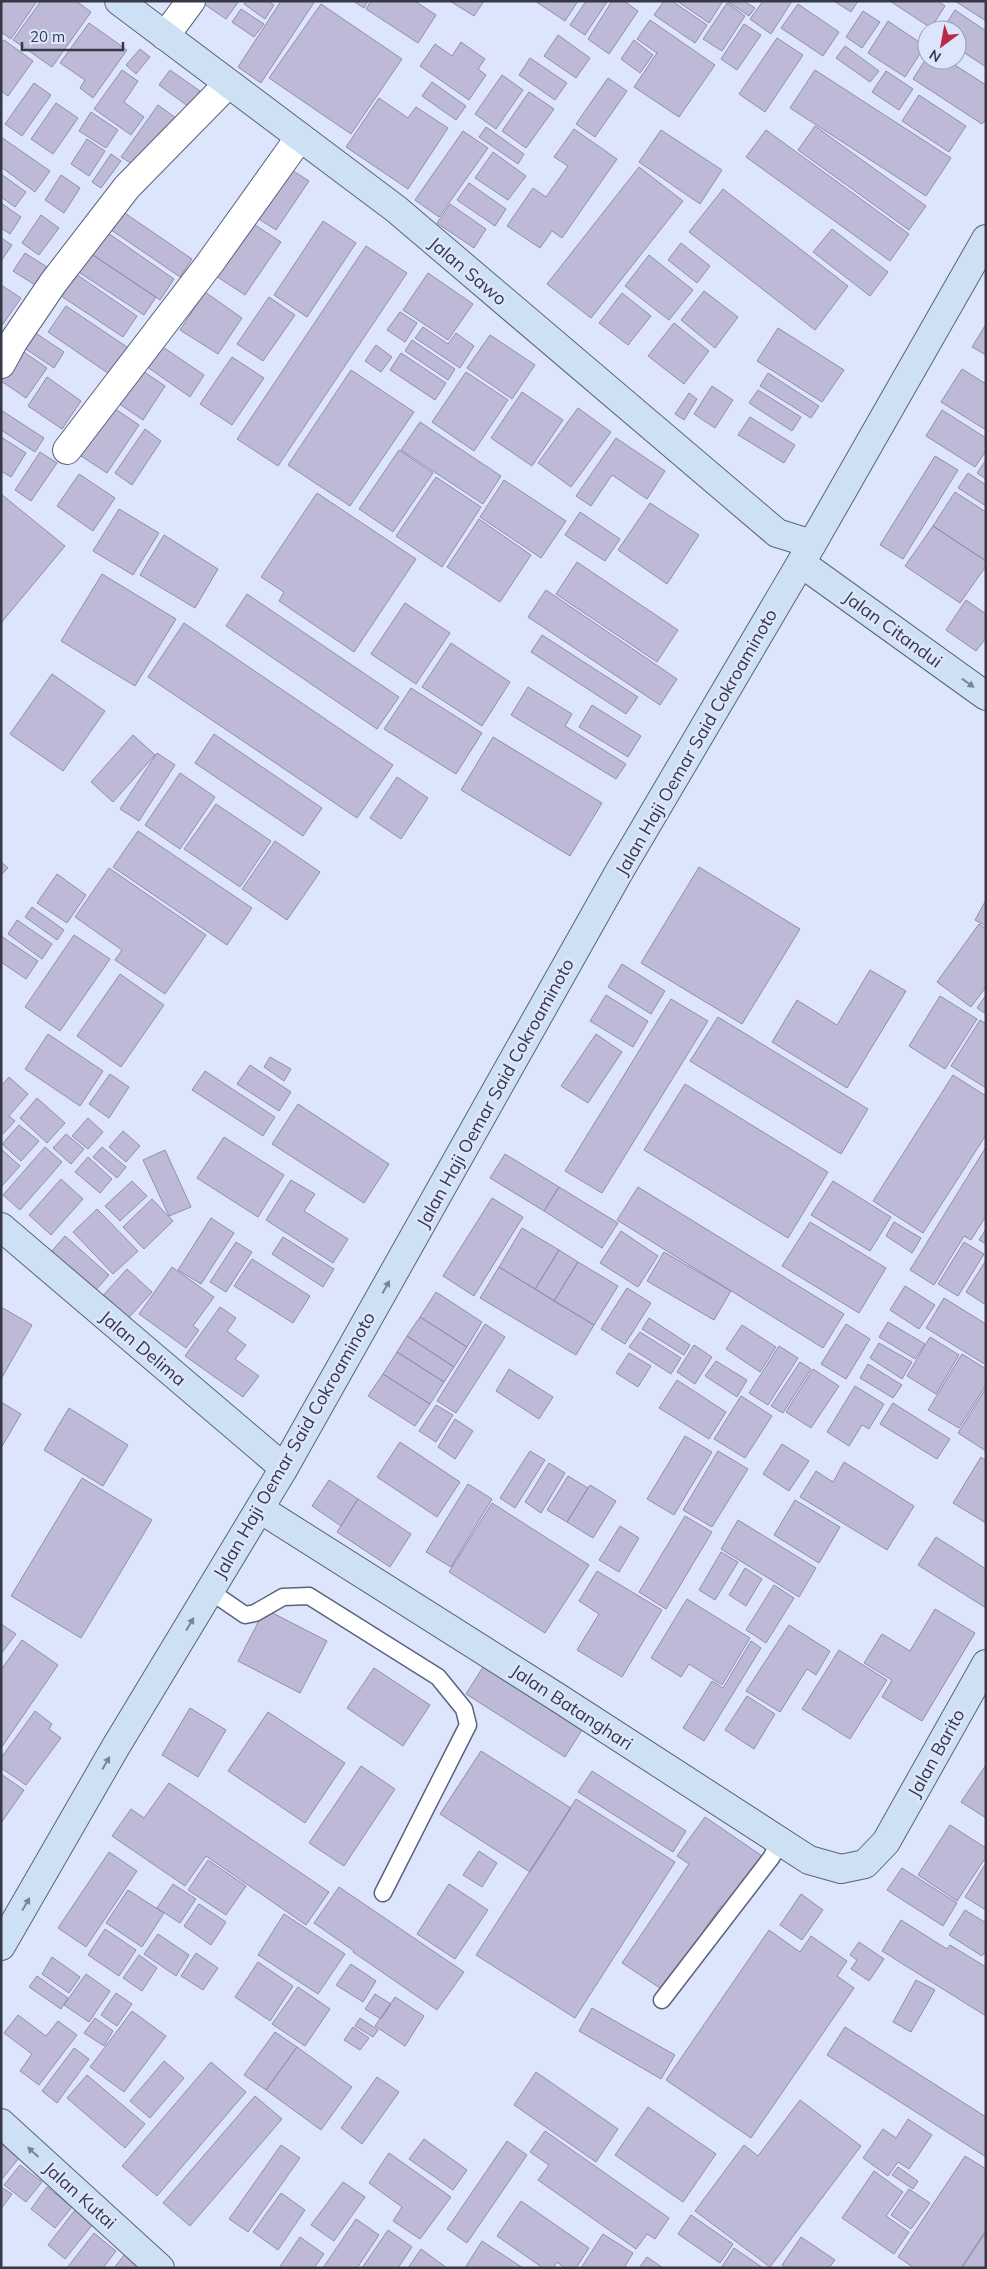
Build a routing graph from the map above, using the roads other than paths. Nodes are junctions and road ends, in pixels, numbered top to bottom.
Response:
1 (119, 1) edge
2 (191, 1) edge
3 (165, 36) junction
4 (228, 84) junction
5 (300, 137) junction
6 (986, 239) edge
7 (1, 364) edge
8 (67, 450) dead end
9 (777, 533) junction
10 (806, 553) junction
11 (786, 588) junction
12 (986, 696) edge
13 (1, 1227) edge
14 (284, 1468) junction
15 (260, 1509) junction
16 (210, 1591) junction
17 (986, 1664) edge
18 (780, 1841) junction
19 (886, 1842) joint
20 (383, 1892) dead end
21 (1, 1946) edge
22 (662, 2000) dead end
23 (1, 2123) edge
24 (160, 2268) edge

1 - 3 main road, Jalan Sawo
2 - 3 street
3 - 4 main road, Jalan Sawo
4 - 5 main road, Jalan Sawo
4 - 7 street
5 - 8 street
5 - 9 main road, Jalan Sawo
6 - 10 main road, Jalan Haji Oemar Said Cokroaminoto
9 - 10 main road, Jalan Sawo
9 - 11 main road
10 - 11 main road, Jalan Haji Oemar Said Cokroaminoto
10 -> 12 main road, Jalan Citandui
14 -> 11 main road, Jalan Haji Oemar Said Cokroaminoto
13 - 14 main road, Jalan Delima
14 - 15 main road, Jalan Haji Oemar Said Cokroaminoto
15 - 16 main road, Jalan Haji Oemar Said Cokroaminoto
15 - 18 main road, Jalan Batanghari
16 - 20 lane
21 -> 16 main road, Jalan Haji Oemar Said Cokroaminoto
17 - 19 main road, Jalan Barito
18 - 19 main road, Jalan Batanghari
18 - 22 lane
24 -> 23 main road, Jalan Kutai

